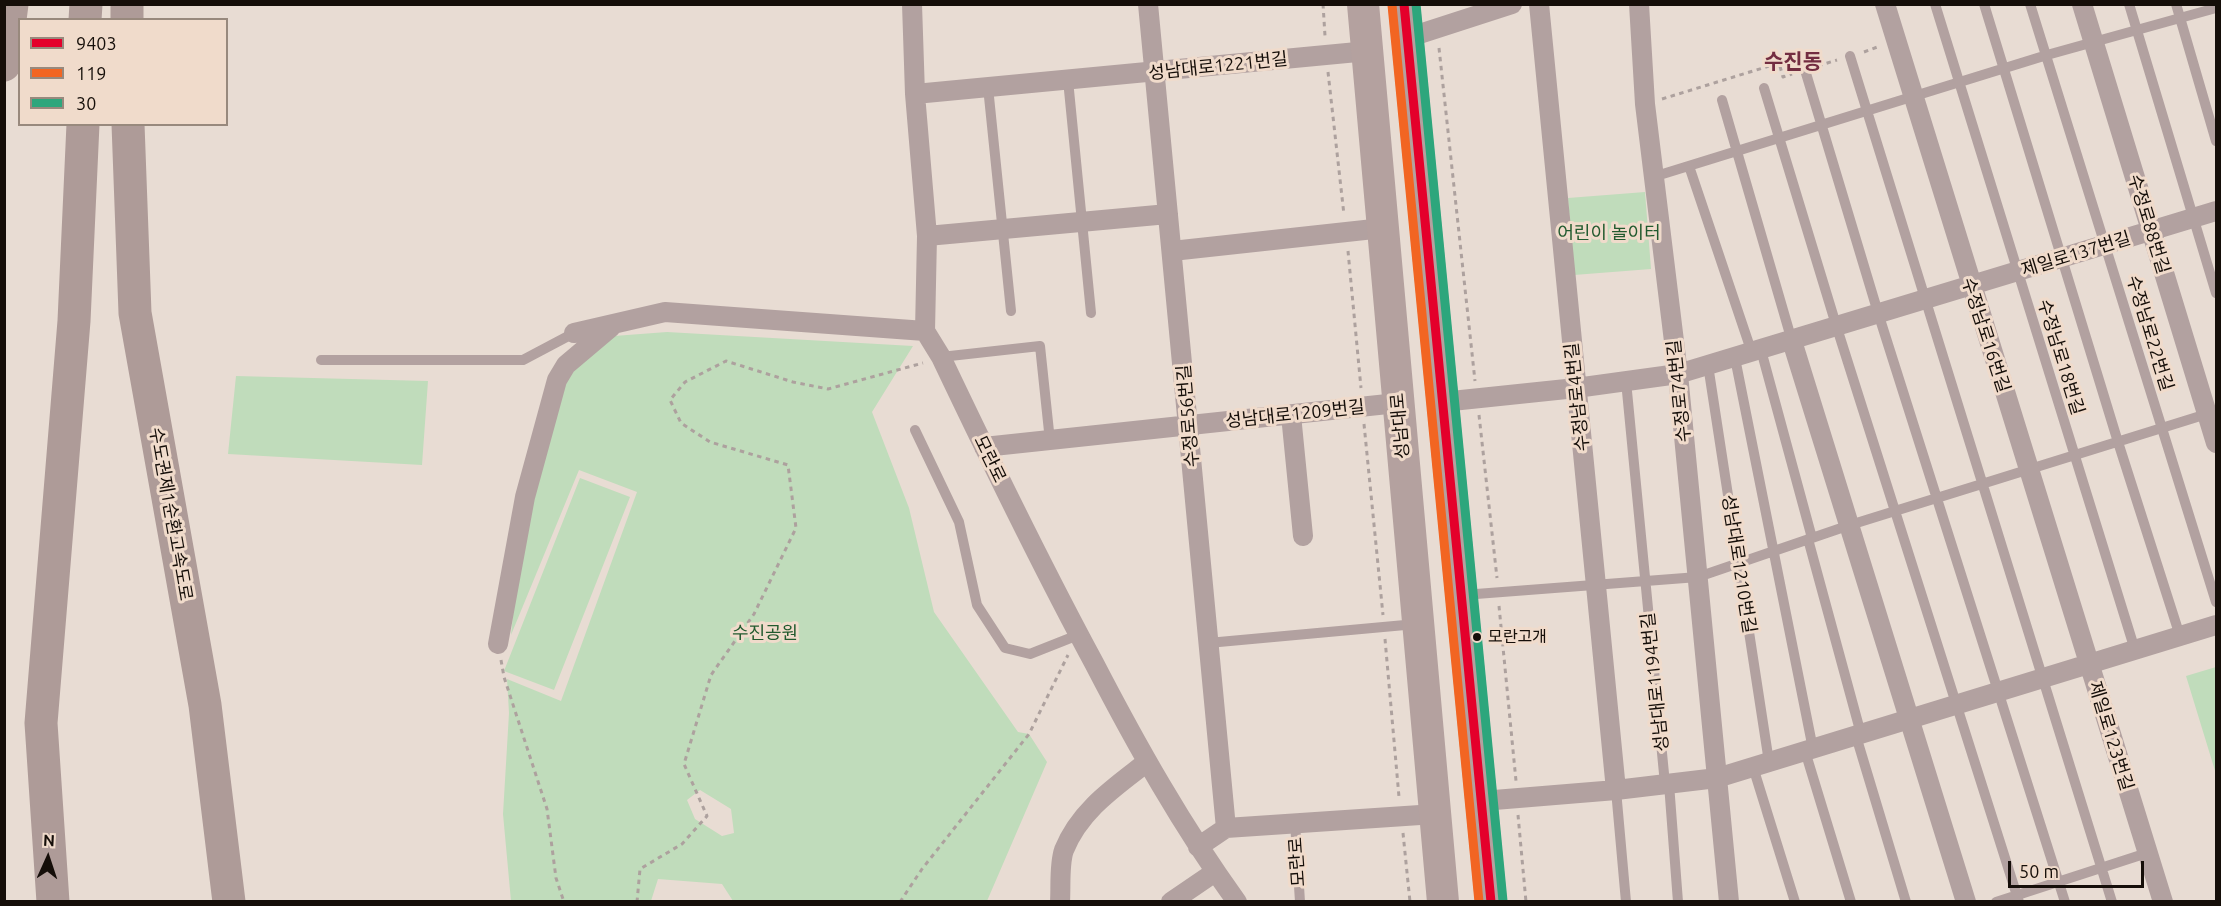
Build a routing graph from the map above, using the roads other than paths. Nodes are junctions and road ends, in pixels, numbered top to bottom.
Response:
1 (12, 4) edge
2 (912, 4) edge
3 (1148, 4) edge
4 (1363, 4) edge
5 (1404, 4) edge
6 (1512, 4) edge
7 (1539, 4) edge
8 (1639, 4) edge
9 (1885, 4) edge
10 (1935, 4) edge
11 (1984, 4) edge
12 (2030, 4) edge
13 (2082, 4) edge
14 (2129, 4) edge
15 (2176, 4) edge
16 (2217, 8) edge
17 (2180, 18) junction
18 (2137, 30) junction
19 (1407, 38) junction
20 (2094, 42) junction
21 (1368, 51) junction
22 (2047, 55) junction
23 (1850, 56) road end
24 (4, 65) edge
25 (2004, 69) junction
26 (1805, 70) road end
27 (1152, 72) junction
28 (1068, 80) junction
29 (1959, 83) junction
30 (988, 87) junction
31 (1764, 88) dead end
32 (915, 94) junction
33 (1912, 98) junction
34 (1722, 100) dead end
35 (1867, 112) junction
36 (83, 126) edge
37 (128, 126) edge
38 (1823, 126) junction
39 (1779, 139) junction
40 (2217, 141) edge
41 (1737, 151) junction
42 (1689, 166) junction
43 (1653, 177) junction
44 (2217, 211) edge
45 (1168, 214) junction
46 (2193, 218) junction
47 (1082, 222) junction
48 (1383, 228) junction
49 (1002, 229) junction
50 (2151, 231) junction
51 (927, 236) junction
52 (2106, 245) junction
53 (1172, 251) junction
54 (2062, 258) junction
55 (2018, 272) junction
56 (1970, 286) junction
57 (2217, 293) edge
58 (1924, 301) junction
59 (1011, 311) dead end
60 (1091, 314) dead end
61 (1879, 316) junction
62 (613, 325) junction
63 (1837, 328) junction
64 (925, 330) junction
65 (574, 333) joint
66 (1792, 341) junction
67 (1749, 353) junction
68 (935, 359) junction
69 (321, 360) dead end
70 (1708, 366) junction
71 (1678, 375) junction
72 (1626, 381) junction
73 (1576, 388) junction
74 (1442, 402) junction
75 (1397, 403) junction
76 (2212, 413) edge
77 (1291, 415) junction
78 (1189, 426) junction
79 (2161, 428) junction
80 (915, 430) dead end
81 (1050, 441) junction
82 (2118, 442) junction
83 (2217, 443) edge
84 (984, 447) junction
85 (2074, 455) junction
86 (2028, 469) junction
87 (1983, 483) junction
88 (1938, 498) junction
89 (1894, 511) junction
90 (1850, 525) junction
91 (1303, 536) dead end
92 (1810, 539) junction
93 (1775, 551) junction
94 (1739, 563) junction
95 (1698, 577) junction
96 (1645, 580) junction
97 (1595, 584) junction
98 (1462, 595) junction
99 (2217, 602) edge
100 (1419, 623) junction
101 (2217, 625) edge
102 (1078, 635) junction
103 (2180, 636) junction
104 (1208, 643) junction
105 (498, 644) road end
106 (2135, 650) junction
107 (2089, 664) junction
108 (2044, 679) junction
109 (2000, 691) junction
110 (1958, 705) junction
111 (1910, 719) junction
112 (1858, 735) junction
113 (1809, 750) junction
114 (1147, 762) junction
115 (1761, 765) junction
116 (1717, 778) junction
117 (1667, 784) junction
118 (1616, 790) junction
119 (1482, 801) junction
120 (1435, 814) junction
121 (1294, 822) junction
122 (1226, 828) junction
123 (1198, 847) junction
124 (2147, 853) junction
125 (2102, 868) junction
126 (1215, 872) junction
127 (2058, 882) junction
128 (2018, 898) edge
129 (1963, 901) edge
130 (53, 902) edge
131 (229, 902) edge
132 (1060, 902) edge
133 (1172, 902) edge
134 (1237, 902) edge
135 (1300, 902) edge
136 (1443, 902) edge
137 (1491, 902) edge
138 (1626, 902) edge
139 (1678, 902) edge
140 (1729, 902) edge
141 (1795, 902) edge
142 (1851, 902) edge
143 (1906, 902) edge
144 (1996, 902) edge
145 (2065, 902) edge
146 (2112, 902) edge
147 (2163, 902) edge

1 - 24 highway
2 - 32 street
3 - 27 street, 수정로56번길
4 - 21 main road, 성남대로
5 - 19 main road
6 - 19 street
7 - 73 street, 수정남로4번길
8 - 43 street, 수정로74번길
9 - 33 street, 수정남로16번길
10 - 29 lane, 수정남로18번길
11 - 25 lane
12 - 22 lane, 수정남로22번길
13 - 20 street, 수정로88번길
14 - 18 lane
15 - 17 lane
16 - 17 lane
17 - 18 lane
17 - 40 lane
18 - 20 lane
18 - 46 lane
19 - 74 main road
20 - 22 lane
20 - 50 street, 수정로88번길
21 - 27 street, 성남대로1221번길
21 - 48 main road, 성남대로
22 - 25 lane
22 - 52 lane, 수정남로22번길
23 - 35 lane
25 - 29 lane
25 - 54 lane
26 - 38 lane
27 - 28 street, 성남대로1221번길
27 - 45 street, 수정로56번길
28 - 30 street, 성남대로1221번길
28 - 47 lane
29 - 33 lane
29 - 55 lane, 수정남로18번길
30 - 32 street, 성남대로1221번길
30 - 49 lane
31 - 39 lane
32 - 51 street
33 - 35 lane
33 - 56 street, 수정남로16번길
34 - 41 lane
35 - 38 lane
35 - 58 lane
36 - 130 highway
37 - 131 highway, 수도권제1순환고속도로
38 - 39 lane
38 - 61 lane
39 - 41 lane
39 - 63 lane
41 - 42 lane
41 - 66 lane
42 - 43 lane
42 - 67 lane, 성남대로1210번길
43 - 71 street, 수정로74번길
44 - 46 street, 제일로137번길
45 - 47 street
45 - 53 street, 수정로56번길
46 - 50 street, 제일로137번길
46 - 57 lane
47 - 49 street
47 - 60 lane
48 - 53 street
48 - 75 main road, 성남대로
49 - 51 street
49 - 59 lane
50 - 52 street, 제일로137번길
50 - 76 street, 수정로88번길
51 - 64 street
52 - 54 street, 제일로137번길
52 - 79 lane, 수정남로22번길
53 - 78 street, 수정로56번길
54 - 55 street, 제일로137번길
54 - 82 lane
55 - 56 street, 제일로137번길
55 - 85 lane, 수정남로18번길
56 - 58 street
56 - 86 street, 수정남로16번길
58 - 61 street
58 - 87 lane
61 - 63 street
61 - 88 lane
62 - 64 street
62 - 65 street
62 - 105 street
63 - 66 street
63 - 89 lane
64 - 68 street, 모란로
65 - 69 lane
66 - 67 street
66 - 90 street
67 - 70 street
67 - 92 lane, 성남대로1210번길
67 - 93 lane, 성남대로1210번길
68 - 81 lane
68 - 84 street, 모란로
70 - 71 street
70 - 94 lane, 성남대로1210번길
71 - 72 street
71 - 95 street, 수정로74번길
72 - 73 street
72 - 96 lane
73 - 74 street
73 - 97 street, 수정남로4번길
74 - 98 main road
75 - 77 street, 성남대로1209번길
75 - 100 main road, 성남대로
76 - 79 lane
76 - 83 street, 수정로88번길
77 - 78 street, 성남대로1209번길
77 - 91 street
78 - 81 street, 성남대로1209번길
78 - 104 street, 수정로56번길
79 - 82 lane
79 - 99 lane, 수정남로22번길
80 - 102 lane
81 - 84 street, 성남대로1209번길
82 - 85 lane
82 - 103 lane
84 - 102 street, 모란로
85 - 86 lane
85 - 106 lane, 수정남로18번길
86 - 87 lane
86 - 107 street, 수정남로16번길
87 - 88 lane
87 - 108 lane
88 - 89 lane
88 - 109 lane
89 - 90 lane
89 - 110 lane
90 - 92 lane
90 - 111 street
92 - 93 lane
92 - 112 lane
93 - 94 lane
93 - 113 lane
94 - 95 lane
94 - 115 lane, 성남대로1210번길
95 - 96 lane
95 - 116 street, 수정로74번길
96 - 97 lane
96 - 117 lane, 성남대로1194번길
97 - 98 lane
97 - 118 street, 수정남로4번길
98 - 119 main road
100 - 104 lane
100 - 120 main road, 성남대로
101 - 103 street, 제일로123번길
102 - 114 street, 모란로
103 - 106 street, 제일로123번길
104 - 122 street, 수정로56번길
106 - 107 street, 제일로123번길
107 - 108 street
107 - 124 street, 제일로123번길
108 - 109 street
108 - 125 lane
109 - 110 street
109 - 127 lane
110 - 111 street
110 - 128 lane
111 - 112 street
111 - 129 street
112 - 113 street
112 - 143 lane
113 - 115 street
113 - 142 lane
114 - 123 street, 모란로
114 - 132 street
115 - 116 street
115 - 141 lane
116 - 117 street
116 - 140 street, 수정로74번길
117 - 118 street
117 - 139 lane, 성남대로1194번길
118 - 119 street
118 - 138 lane
119 - 137 main road
120 - 121 street
120 - 136 main road, 성남대로
121 - 122 street
121 - 135 lane, 모란로
122 - 123 street
123 - 126 street, 모란로
124 - 125 lane
124 - 147 street, 제일로123번길
125 - 127 lane
125 - 146 lane
126 - 133 street
126 - 134 street, 모란로
127 - 128 lane
127 - 145 lane
128 - 144 lane

